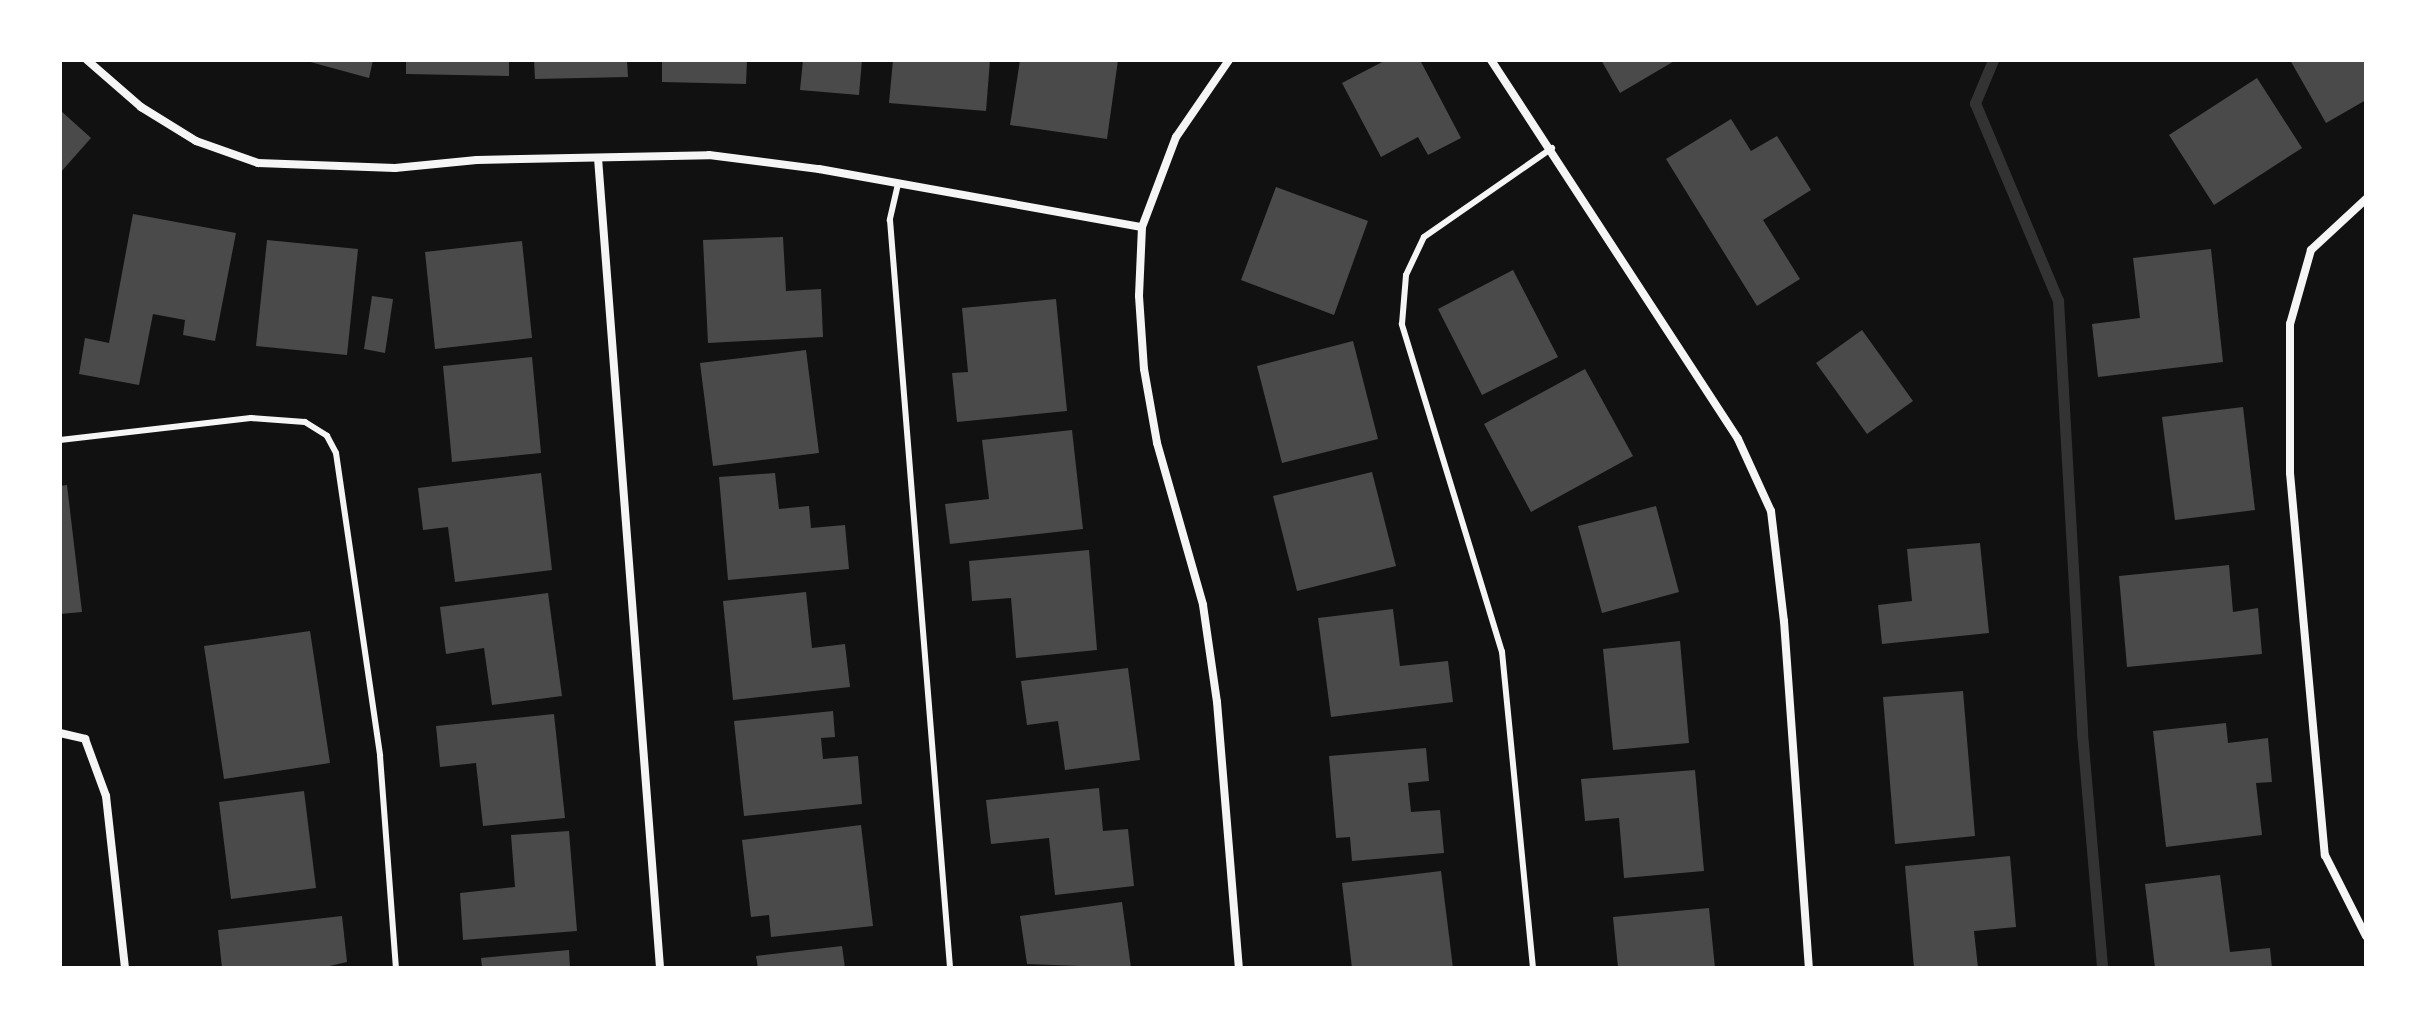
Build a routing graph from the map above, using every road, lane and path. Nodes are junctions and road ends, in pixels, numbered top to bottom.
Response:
1 (87, 60) edge
2 (1229, 60) edge
3 (1491, 60) edge
4 (1552, 148) junction
5 (598, 158) junction
6 (898, 184) junction
7 (2366, 199) edge
8 (1142, 227) junction
9 (60, 440) edge
10 (60, 733) edge
11 (2366, 936) edge
12 (125, 968) edge
13 (396, 968) edge
14 (660, 968) edge
15 (950, 968) edge
16 (1239, 968) edge
17 (1533, 968) edge
18 (1809, 968) edge

1 - 5 street
2 - 8 street
3 - 4 street
4 - 17 lane
4 - 18 street
5 - 6 street
5 - 14 street
6 - 8 street
6 - 15 lane
7 - 11 street
8 - 16 street
9 - 13 lane
10 - 12 street

